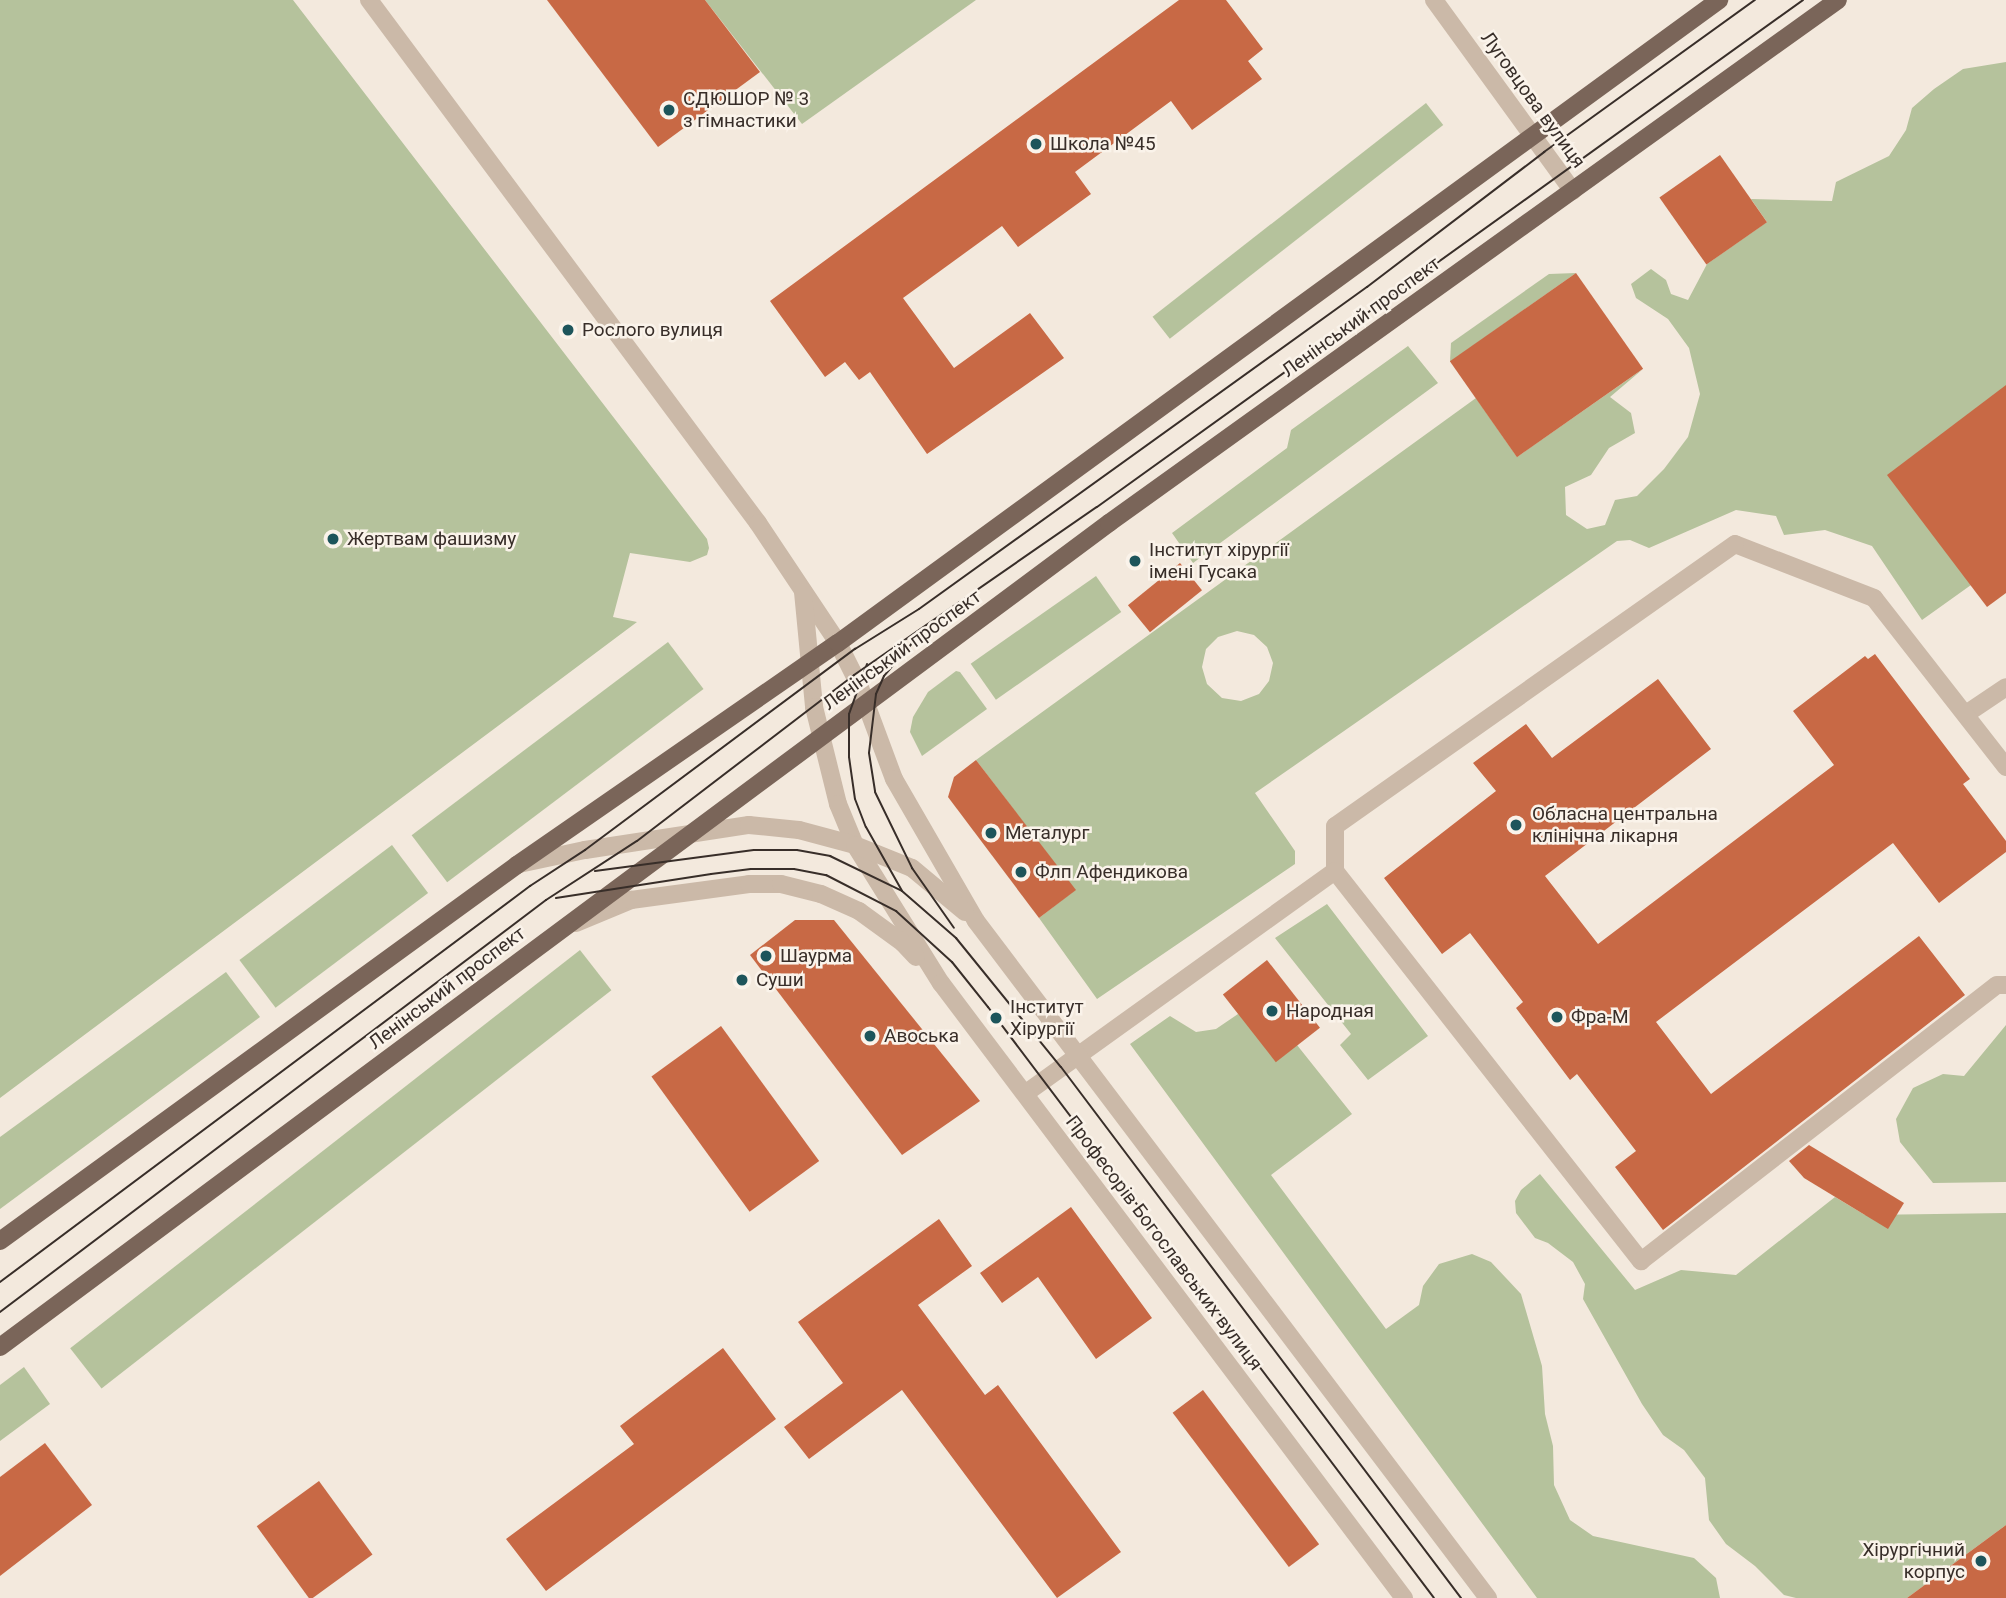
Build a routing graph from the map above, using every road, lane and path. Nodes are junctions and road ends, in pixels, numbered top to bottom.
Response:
1 (369, 0) edge
2 (1434, 0) edge
3 (1718, 0) edge
4 (1838, 0) edge
5 (1533, 135) junction
6 (1573, 191) junction
7 (803, 592) junction
8 (838, 643) junction
9 (809, 663) junction
10 (2006, 687) edge
11 (866, 702) junction
12 (1966, 714) junction
13 (820, 738) junction
14 (2006, 767) edge
15 (695, 832) junction
16 (855, 845) junction
17 (517, 865) junction
18 (1335, 870) junction
19 (976, 921) junction
20 (560, 930) junction
21 (941, 983) junction
22 (2006, 985) edge
23 (1079, 1055) junction
24 (1026, 1093) junction
25 (0, 1241) edge
26 (0, 1347) edge
27 (1404, 1598) edge
28 (1488, 1598) edge

1 - 7 street
2 - 5 street, Луговцова вулиця
3 - 5 main road
4 - 6 main road, Ленінський проспект
5 - 6 street, Луговцова вулиця
5 - 8 main road
6 - 11 main road, Ленінський проспект
7 - 8 street
7 - 9 street, Професорів Богославських вулиця
8 - 9 main road
8 - 11 street
9 - 13 street, Професорів Богославських вулиця
9 - 17 main road
10 - 12 street
11 - 13 main road, Ленінський проспект
11 - 19 street
12 - 14 street
12 - 18 street
13 - 15 main road, Ленінський проспект
13 - 16 street, Професорів Богославських вулиця
15 - 16 street
15 - 17 street
15 - 20 main road, Ленінський проспект
16 - 19 street
16 - 21 street, Професорів Богославських вулиця
17 - 25 main road
18 - 22 street
18 - 23 street
19 - 23 street
20 - 21 street
20 - 26 main road, Ленінський проспект
21 - 24 street, Професорів Богославських вулиця
23 - 24 street
23 - 28 street
24 - 27 street, Професорів Богославських вулиця

